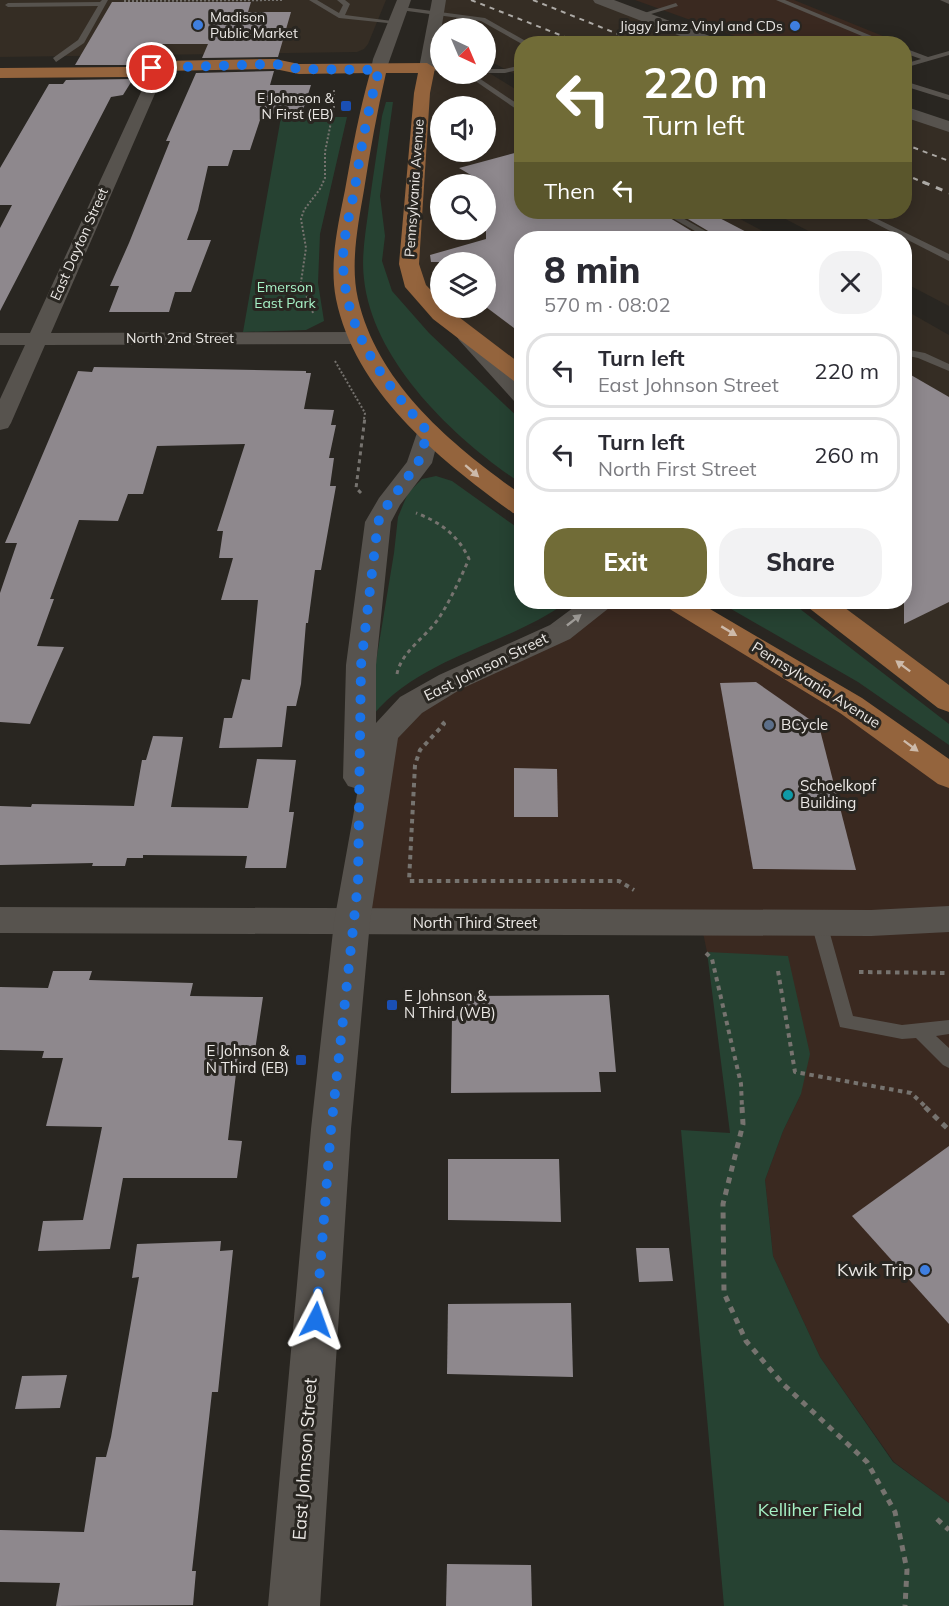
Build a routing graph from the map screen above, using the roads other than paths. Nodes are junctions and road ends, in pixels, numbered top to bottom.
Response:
1 (312, 0) edge
2 (600, 0) edge
3 (778, 0) edge
4 (943, 0) edge
5 (345, 1) edge
6 (104, 2) edge
7 (949, 2) edge
8 (8, 4) dead end
9 (676, 5) dead end
10 (438, 6) edge
11 (401, 10) edge
12 (641, 15) junction
13 (341, 17) junction
14 (514, 36) edge
15 (696, 36) edge
16 (868, 36) edge
17 (912, 53) edge
18 (949, 53) edge
19 (928, 59) junction
20 (56, 60) junction
21 (912, 64) edge
22 (380, 65) junction
23 (160, 66) junction
24 (1, 69) edge
25 (430, 69) edge
26 (514, 69) edge
27 (496, 71) edge
28 (430, 77) edge
29 (483, 84) edge
30 (912, 86) edge
31 (949, 98) edge
32 (514, 105) edge
33 (912, 114) edge
34 (949, 127) edge
35 (679, 219) edge
36 (871, 219) edge
37 (700, 231) edge
38 (895, 231) edge
39 (912, 240) edge
40 (949, 258) edge
41 (466, 335) junction
42 (360, 338) junction
43 (0, 339) edge
44 (37, 339) junction
45 (912, 353) edge
46 (949, 368) edge
47 (514, 370) edge
48 (514, 387) edge
49 (0, 423) edge
50 (428, 432) junction
51 (514, 502) edge
52 (589, 609) edge
53 (690, 609) edge
54 (828, 609) edge
55 (949, 701) edge
56 (949, 776) edge
57 (355, 902) junction
58 (949, 919) edge
59 (0, 920) edge
60 (819, 923) junction
61 (949, 1027) edge
62 (919, 1030) junction
63 (949, 1060) edge
64 (294, 1606) edge

1 - 13 lane
2 - 12 street
3 - 16 lane
4 - 7 lane
5 - 13 lane
6 - 8 lane
6 - 20 lane
9 - 12 lane
10 - 11 lane
10 - 14 lane
11 - 13 lane
11 - 22 street
12 - 15 street
17 - 19 lane
18 - 19 lane
19 - 21 lane
20 - 23 main road
20 - 24 main road
22 - 23 main road
22 - 25 main road
22 - 42 main road
23 - 24 main road
23 - 44 street, East Dayton Street
26 - 27 lane
28 - 41 main road, Pennsylvania Avenue
29 - 32 lane
30 - 31 lane
33 - 34 street
35 - 37 lane
36 - 38 lane
39 - 40 lane
41 - 47 main road, Pennsylvania Avenue
41 - 48 street
42 - 44 street, North 2nd Street
42 - 50 main road
43 - 44 street, North 2nd Street
44 - 49 street, East Dayton Street
45 - 46 lane
50 -> 51 main road
50 - 57 street, East Johnson Street
57 -> 52 street, East Johnson Street
53 -> 56 main road, Pennsylvania Avenue
55 -> 54 main road
57 - 59 street, North Third Street
57 - 60 street, North Third Street
57 - 64 street, East Johnson Street
58 - 60 street, North Third Street
60 - 62 lane
61 - 62 lane
62 - 63 lane

